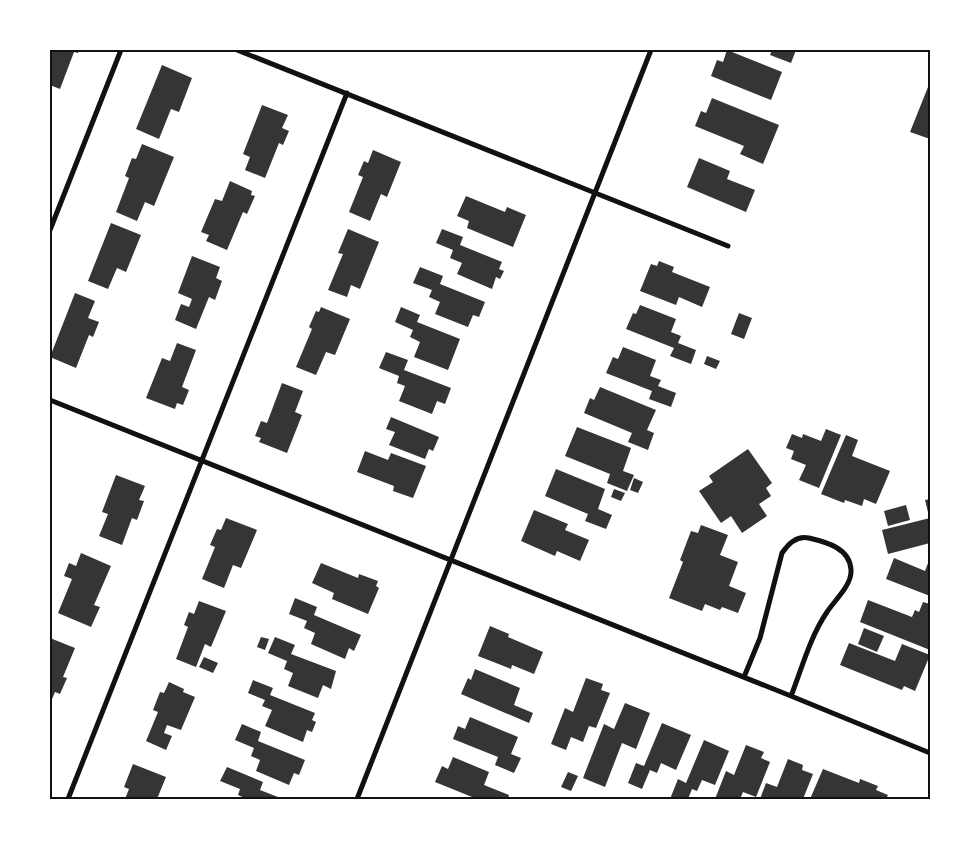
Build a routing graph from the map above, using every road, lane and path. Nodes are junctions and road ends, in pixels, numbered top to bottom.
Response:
1 (121, 50) edge
2 (238, 50) edge
3 (652, 50) edge
4 (347, 93) junction
5 (595, 193) junction
6 (50, 230) edge
7 (728, 246) dead end
8 (50, 400) edge
9 (202, 461) junction
10 (450, 561) junction
11 (744, 677) junction
12 (791, 696) junction
13 (930, 753) edge
14 (68, 799) edge
15 (357, 799) edge

1 - 6 street
2 - 4 street
3 - 5 street
4 - 5 street
4 - 9 street
5 - 7 street
5 - 10 street
8 - 9 street
9 - 10 street
9 - 14 street
10 - 11 street
10 - 15 street
11 - 12 street
11 - 12 street
12 - 13 street

